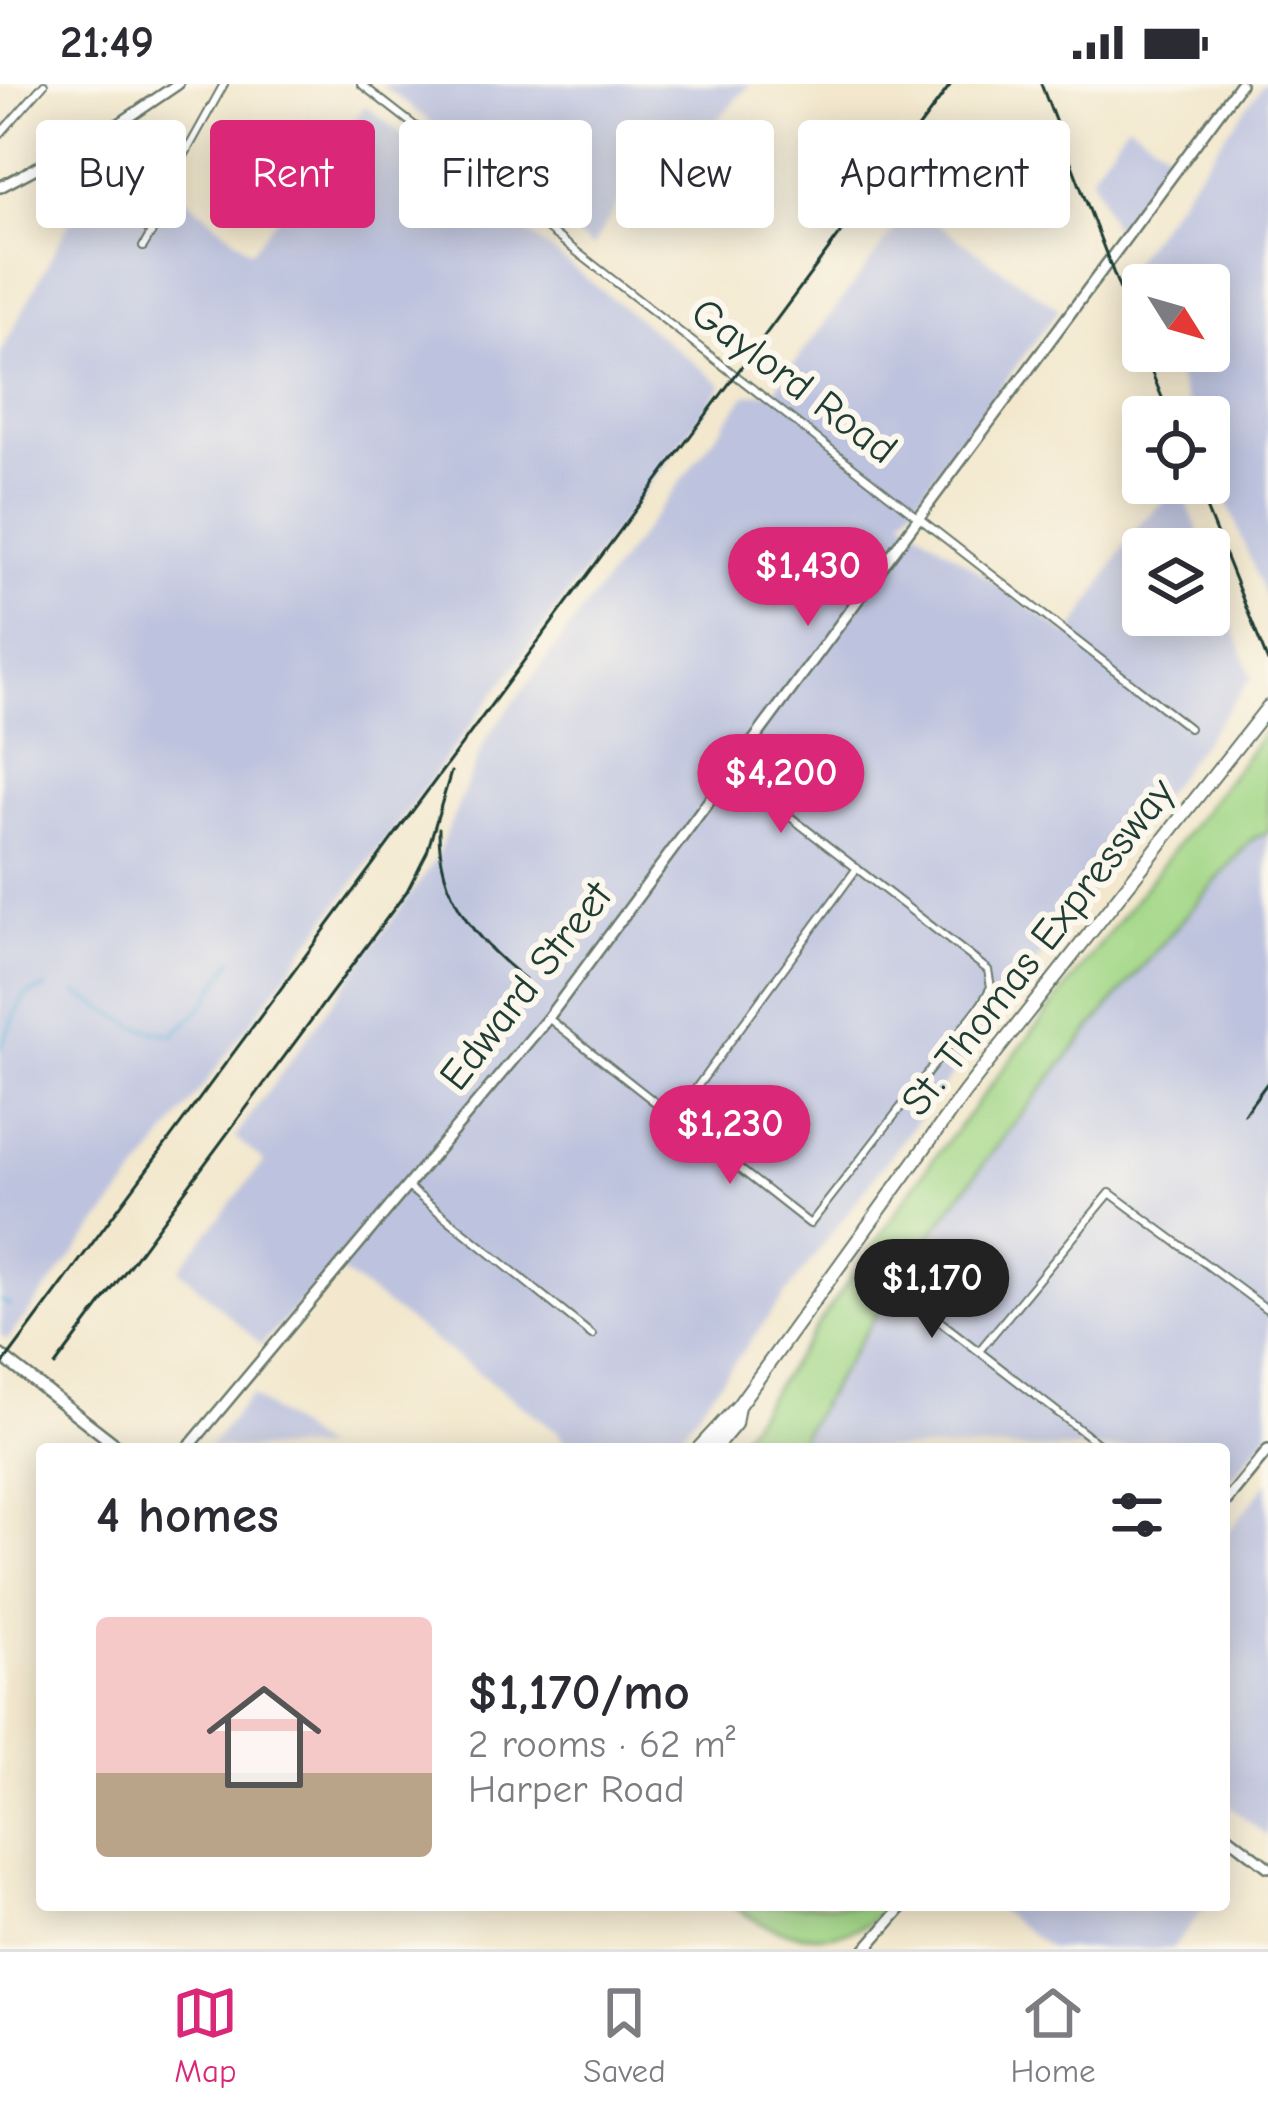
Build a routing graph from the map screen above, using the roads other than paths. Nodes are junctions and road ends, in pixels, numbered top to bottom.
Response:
1 (44, 84) edge
2 (178, 84) edge
3 (224, 84) edge
4 (361, 84) edge
5 (1240, 84) edge
6 (0, 134) edge
7 (0, 187) edge
8 (143, 247) dead end
9 (920, 515) junction
10 (1268, 706) edge
11 (1189, 728) dead end
12 (731, 771) junction
13 (857, 868) junction
14 (548, 1018) junction
15 (675, 1117) junction
16 (409, 1188) junction
17 (910, 1298) dead end
18 (1268, 1310) edge
19 (592, 1335) dead end
20 (979, 1351) junction
21 (0, 1355) edge
22 (738, 1406) junction
23 (113, 1443) edge
24 (192, 1443) edge
25 (704, 1443) edge
26 (719, 1443) edge
27 (1097, 1443) edge
28 (1268, 1450) edge
29 (1230, 1497) edge
30 (1230, 1838) edge
31 (1268, 1867) edge
32 (899, 1911) edge
33 (866, 1949) edge

1 - 6 street
2 - 7 street
3 - 8 street
4 - 9 street, Gaylord Road
5 - 9 street, Edward Street
9 - 11 street, Gaylord Road
9 - 12 street, Edward Street
10 - 22 highway, St. Thomas Expressway
12 - 13 street
12 - 14 street, Edward Street
13 - 15 street
13 - 15 street
14 - 15 street
14 - 16 street, Edward Street
16 - 19 street
16 - 24 street, Edward Street
17 - 20 street
18 - 20 street
20 - 27 street
21 - 23 main road
22 - 25 highway, St. Thomas Expressway
22 - 26 highway, St. Thomas Expressway
28 - 29 street
30 - 31 street
32 - 33 street

